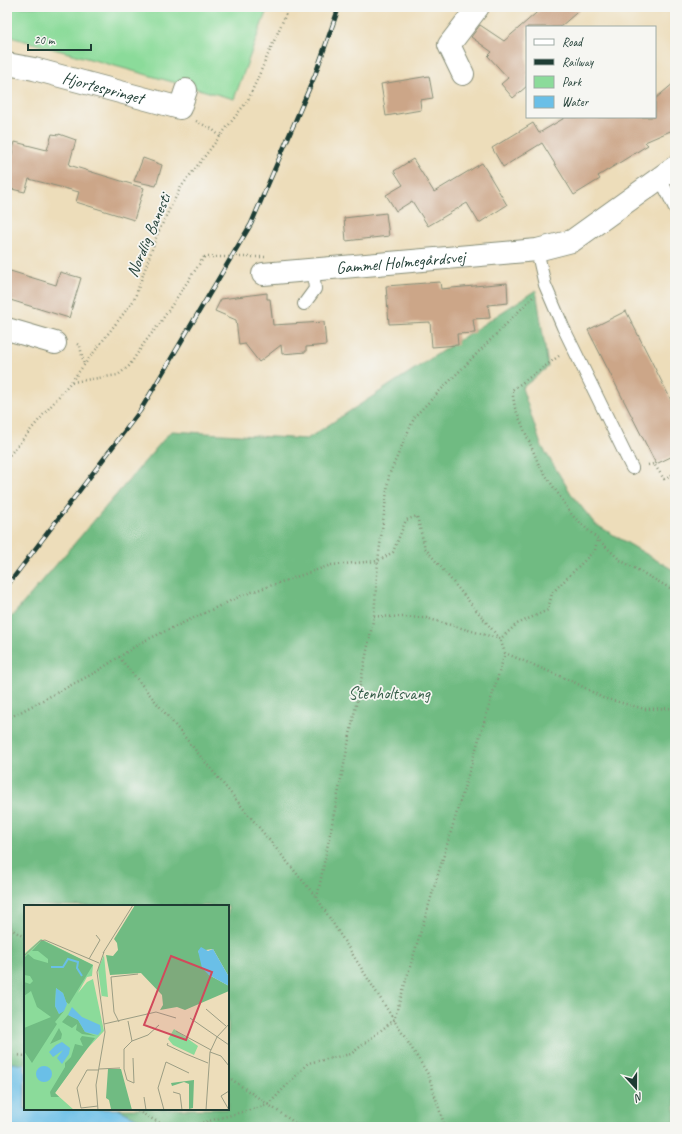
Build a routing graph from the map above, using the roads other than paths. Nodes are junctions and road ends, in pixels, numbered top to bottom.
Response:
1 (478, 7) edge
2 (7, 64) edge
3 (463, 74) dead end
4 (183, 99) road end
5 (668, 173) edge
6 (675, 208) edge
7 (537, 250) junction
8 (265, 265) road end
9 (313, 270) junction
10 (304, 304) dead end
11 (7, 329) edge
12 (55, 343) dead end
13 (632, 468) road end

1 - 3 street
2 - 4 street, Hjortespringet
5 - 6 lane, Gammel Holmegårdsvej
5 - 7 street, Gammel Holmegårdsvej
7 - 9 street, Gammel Holmegårdsvej
7 - 13 lane
8 - 9 street, Gammel Holmegårdsvej
9 - 10 lane
11 - 12 street

